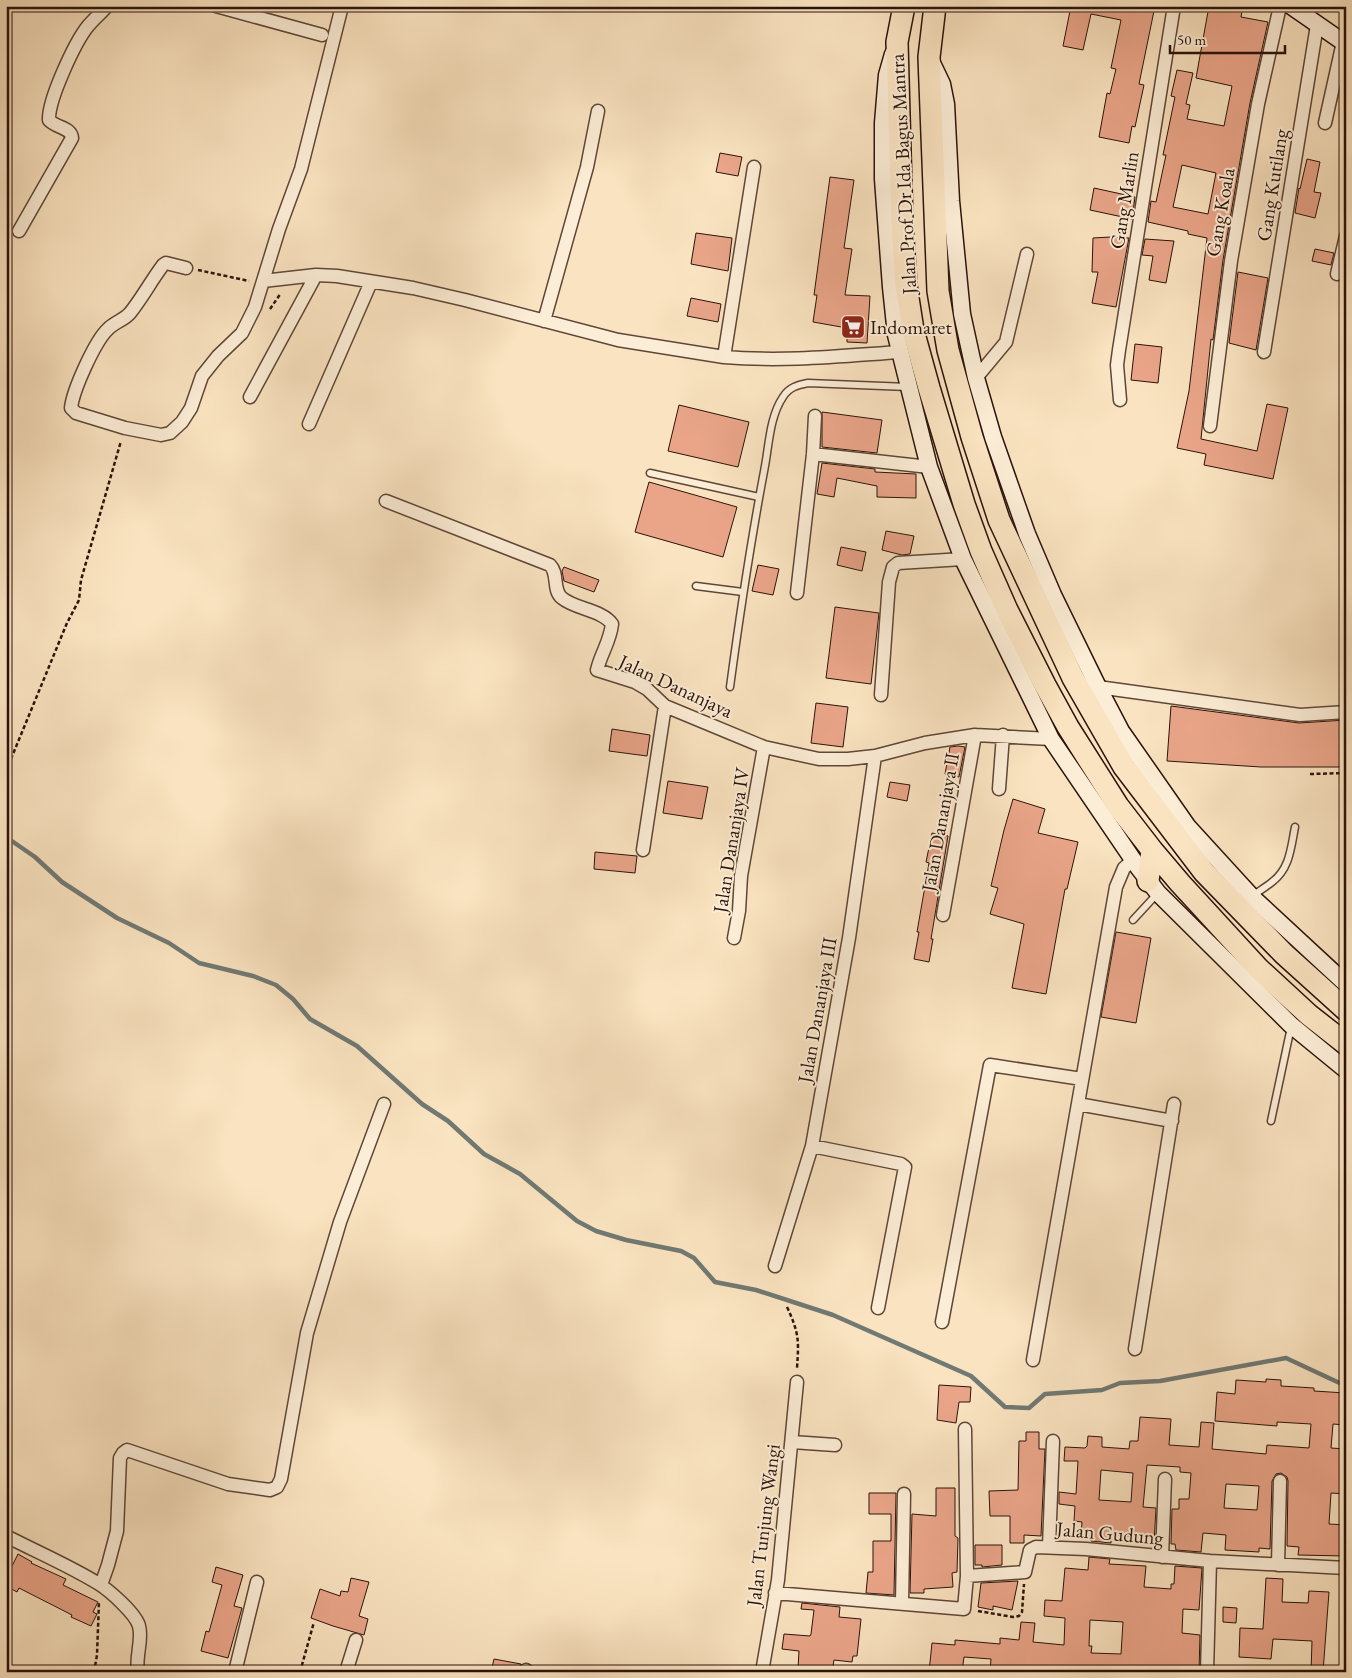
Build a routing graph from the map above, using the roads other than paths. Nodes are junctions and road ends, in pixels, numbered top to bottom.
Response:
1 (107, 6) edge
2 (216, 6) edge
3 (342, 6) edge
4 (904, 6) edge
5 (935, 6) edge
6 (1174, 6) edge
7 (1280, 6) edge
8 (1299, 9) edge
9 (1317, 25) junction
10 (322, 35) dead end
11 (897, 42) junction
12 (1344, 44) edge
13 (929, 57) junction
14 (598, 112) dead end
15 (1325, 123) dead end
16 (754, 167) dead end
17 (19, 231) dead end
18 (1346, 236) edge
19 (1027, 254) dead end
20 (186, 268) road end
21 (316, 274) junction
22 (1336, 274) dead end
23 (263, 281) junction
24 (371, 282) junction
25 (544, 321) junction
26 (900, 352) junction
27 (1264, 352) dead end
28 (724, 357) junction
29 (976, 378) junction
30 (919, 388) junction
31 (250, 397) dead end
32 (1120, 400) dead end
33 (816, 416) dead end
34 (310, 424) dead end
35 (1210, 426) dead end
36 (813, 454) junction
37 (929, 466) junction
38 (993, 466) junction
39 (650, 473) dead end
40 (759, 497) junction
41 (386, 501) dead end
42 (963, 560) junction
43 (696, 586) dead end
44 (743, 592) junction
45 (797, 593) dead end
46 (730, 687) dead end
47 (1098, 687) junction
48 (881, 695) dead end
49 (665, 706) junction
50 (1346, 712) edge
51 (975, 735) junction
52 (1004, 736) junction
53 (1052, 738) junction
54 (764, 747) junction
55 (875, 756) junction
56 (999, 789) dead end
57 (1295, 827) dead end
58 (1183, 832) junction
59 (644, 850) dead end
60 (1152, 850) junction
61 (1133, 860) junction
62 (1153, 887) junction
63 (1252, 897) junction
64 (943, 915) dead end
65 (1133, 920) dead end
66 (734, 938) dead end
67 (1346, 984) edge
68 (1346, 1010) edge
69 (1291, 1026) junction
70 (1346, 1044) edge
71 (1346, 1070) edge
72 (1082, 1079) junction
73 (384, 1104) dead end
74 (1078, 1104) junction
75 (1174, 1104) dead end
76 (1172, 1121) junction
77 (1271, 1121) dead end
78 (812, 1146) junction
79 (775, 1266) dead end
80 (878, 1308) dead end
81 (942, 1322) dead end
82 (1135, 1349) dead end
83 (1033, 1360) dead end
84 (797, 1382) road end
85 (965, 1429) dead end
86 (1053, 1441) dead end
87 (792, 1442) junction
88 (834, 1445) dead end
89 (1165, 1479) dead end
90 (1280, 1482) dead end
91 (904, 1494) dead end
92 (6, 1536) edge
93 (1048, 1547) junction
94 (1162, 1556) junction
95 (1210, 1561) junction
96 (1278, 1565) junction
97 (1346, 1568) edge
98 (968, 1576) junction
99 (257, 1582) dead end
100 (101, 1585) junction
101 (775, 1593) junction
102 (902, 1603) junction
103 (356, 1640) dead end
104 (138, 1672) edge
105 (236, 1672) edge
106 (346, 1672) edge
107 (762, 1672) edge
108 (1207, 1672) edge

1 - 17 street
2 - 10 street
3 - 23 street
4 - 11 highway, Jalan Prof Dr Ida Bagus Mantra
5 - 13 highway, Jalan Prof Dr Ida Bagus Mantra
6 - 32 street, Gang Marlin
7 - 35 street, Gang Koala
8 - 9 street
9 - 12 street
9 - 27 street, Gang Kutilang
11 - 26 street
11 - 30 highway, Jalan Prof Dr Ida Bagus Mantra
12 - 15 street
13 - 29 street
13 - 38 highway, Jalan Prof Dr Ida Bagus Mantra
14 - 25 street
16 - 28 street
18 - 22 street
19 - 29 street
20 - 23 street
21 - 23 street
21 - 24 street
21 - 31 street
24 - 25 street
24 - 34 street
25 - 28 street
26 - 28 street
26 - 30 street
29 - 38 street
30 - 37 street
30 - 40 lane
30 - 60 highway, Jalan Prof Dr Ida Bagus Mantra
33 - 36 street
36 - 37 street
36 - 45 street
37 - 42 street
38 - 47 street
38 - 58 highway, Jalan Prof Dr Ida Bagus Mantra
39 - 40 lane
40 - 44 lane
41 - 49 street, Jalan Dananjaya
42 - 48 street
42 - 53 street
43 - 44 lane
44 - 46 lane
47 - 50 street
47 - 58 street
49 - 54 street, Jalan Dananjaya
49 - 59 street
51 - 52 street, Jalan Dananjaya
51 - 55 street, Jalan Dananjaya
51 - 64 street, Jalan Dananjaya II
52 - 53 street, Jalan Dananjaya
52 - 56 street
53 - 61 street
54 - 55 street, Jalan Dananjaya
54 - 66 street, Jalan Dananjaya IV
55 - 78 street, Jalan Dananjaya III
57 - 63 lane
58 - 63 street
58 - 68 highway, Jalan Prof Dr Ida Bagus Mantra
60 - 62 highway
60 - 70 highway, Jalan Prof Dr Ida Bagus Mantra
61 - 62 street
61 - 72 street
62 - 65 lane
62 - 69 street
63 - 67 street
69 - 71 street
69 - 77 lane
72 - 74 street
72 - 81 street
73 - 100 street
74 - 76 street
74 - 83 street
75 - 76 street
76 - 82 street
78 - 79 street, Jalan Dananjaya III
78 - 80 street
84 - 87 street, Jalan Tunjung Wangi
85 - 98 street
86 - 93 street
87 - 88 street
87 - 101 street, Jalan Tunjung Wangi
89 - 94 street
90 - 96 street
91 - 102 street
92 - 100 street
93 - 94 street, Jalan Gudung
93 - 98 street, Jalan Gudung
94 - 95 street, Jalan Gudung
95 - 96 street, Jalan Gudung
95 - 108 street
96 - 97 street, Jalan Gudung
98 - 102 street
99 - 105 street
100 - 104 street
101 - 102 street
101 - 107 street, Jalan Tunjung Wangi
103 - 106 street

